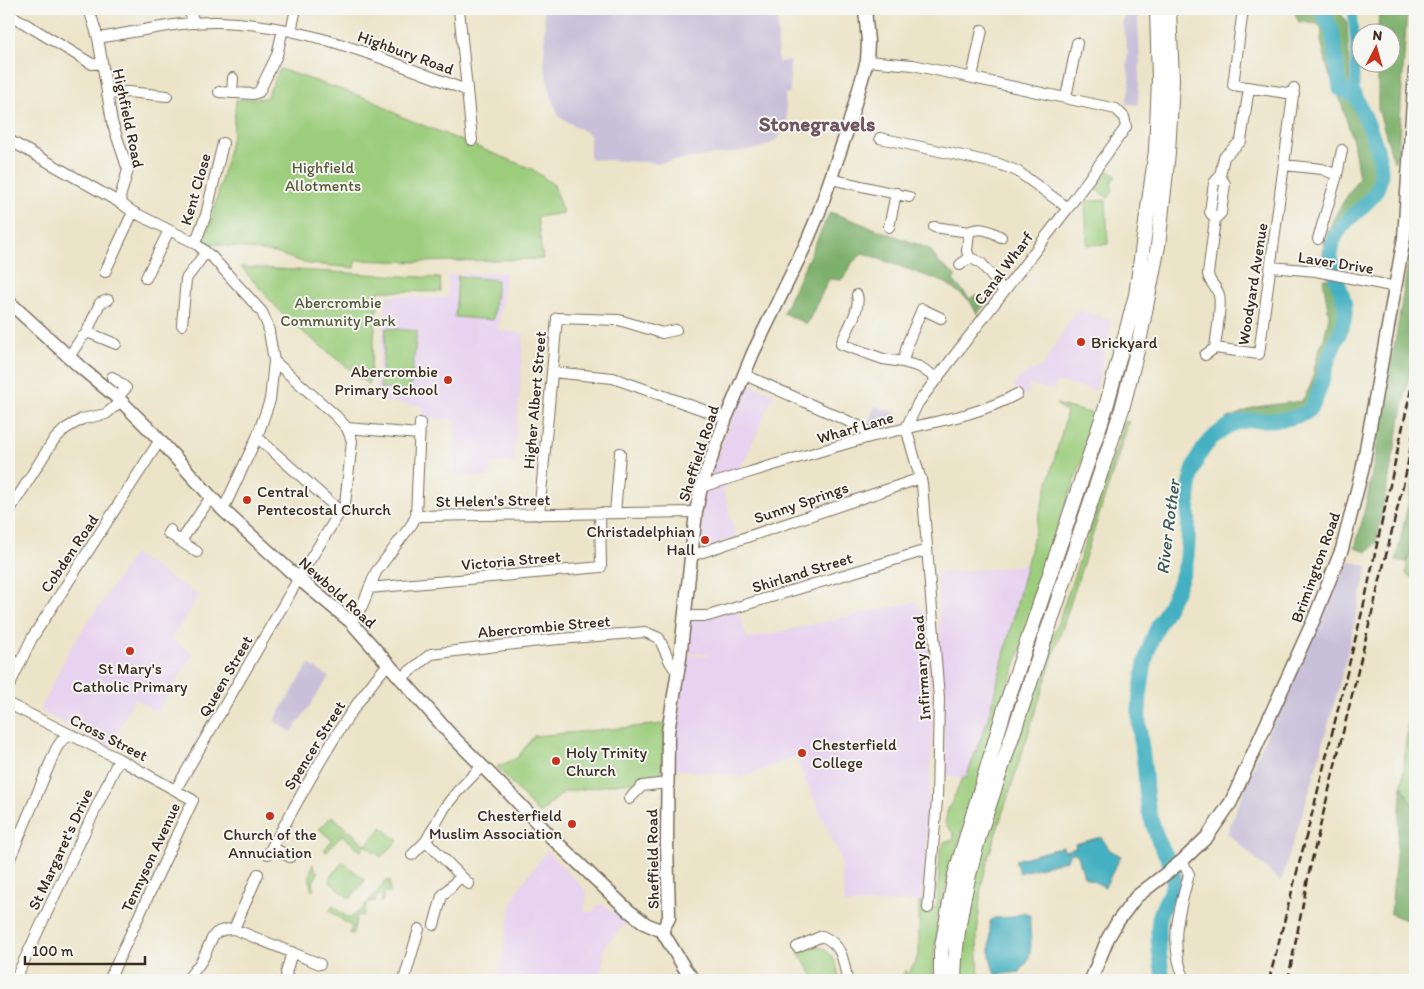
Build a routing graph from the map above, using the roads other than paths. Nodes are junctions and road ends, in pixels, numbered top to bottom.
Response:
1 (89, 9) edge
2 (188, 9) edge
3 (296, 9) edge
4 (459, 9) edge
5 (865, 9) edge
6 (1157, 9) edge
7 (1169, 9) edge
8 (1243, 9) edge
9 (9, 14) edge
10 (1230, 19) dead end
11 (1242, 20) junction
12 (195, 23) junction
13 (287, 30) junction
14 (982, 30) dead end
15 (98, 38) junction
16 (1077, 43) dead end
17 (866, 61) junction
18 (102, 63) junction
19 (1415, 71) edge
20 (972, 77) junction
21 (233, 78) dead end
22 (1249, 88) junction
23 (466, 90) junction
24 (218, 92) dead end
25 (232, 93) junction
26 (107, 94) junction
27 (168, 96) dead end
28 (1066, 97) junction
29 (880, 138) dead end
30 (9, 140) edge
31 (472, 140) dead end
32 (223, 143) dead end
33 (1342, 150) dead end
34 (1284, 165) junction
35 (1337, 175) junction
36 (831, 179) junction
37 (896, 193) junction
38 (909, 197) dead end
39 (122, 204) junction
40 (1068, 208) junction
41 (133, 212) junction
42 (890, 227) dead end
43 (934, 228) dead end
44 (169, 230) junction
45 (969, 232) junction
46 (1001, 237) dead end
47 (1318, 240) dead end
48 (195, 243) junction
49 (206, 252) junction
50 (969, 257) junction
51 (960, 265) dead end
52 (1271, 267) junction
53 (105, 272) dead end
54 (146, 278) dead end
55 (1396, 288) junction
56 (1004, 291) junction
57 (857, 295) dead end
58 (108, 300) dead end
59 (9, 302) edge
60 (941, 318) dead end
61 (182, 325) dead end
62 (676, 330) dead end
63 (88, 332) junction
64 (116, 344) dead end
65 (1215, 348) junction
66 (1205, 355) dead end
67 (70, 357) junction
68 (274, 361) junction
69 (903, 362) junction
70 (552, 372) junction
71 (745, 375) junction
72 (112, 377) dead end
73 (938, 379) junction
74 (1017, 394) dead end
75 (119, 399) junction
76 (726, 418) junction
77 (420, 423) dead end
78 (347, 428) junction
79 (906, 428) junction
80 (419, 434) junction
81 (875, 436) junction
82 (257, 437) junction
83 (160, 440) junction
84 (620, 453) dead end
85 (921, 478) junction
86 (701, 487) junction
87 (211, 497) junction
88 (223, 510) junction
89 (9, 511) edge
90 (341, 512) junction
91 (696, 512) junction
92 (600, 513) junction
93 (616, 513) junction
94 (539, 515) junction
95 (416, 516) junction
96 (170, 530) dead end
97 (181, 541) junction
98 (927, 550) junction
99 (197, 552) dead end
100 (691, 556) junction
101 (300, 579) junction
102 (369, 588) junction
103 (684, 616) junction
104 (351, 622) junction
105 (389, 663) junction
106 (678, 674) junction
107 (400, 679) junction
108 (9, 686) edge
109 (9, 704) edge
110 (72, 735) junction
111 (119, 759) junction
112 (482, 766) junction
113 (667, 783) junction
114 (176, 789) junction
115 (193, 800) joint
116 (629, 800) dead end
117 (426, 841) junction
118 (412, 855) dead end
119 (290, 857) dead end
120 (9, 861) edge
121 (1182, 862) junction
122 (258, 874) dead end
123 (460, 876) junction
124 (469, 884) dead end
125 (928, 908) dead end
126 (434, 925) dead end
127 (234, 928) junction
128 (419, 929) dead end
129 (662, 931) junction
130 (797, 947) dead end
131 (292, 952) junction
132 (320, 964) dead end
133 (686, 975) edge
134 (15, 980) edge
135 (109, 980) edge
136 (187, 980) edge
137 (288, 980) edge
138 (404, 980) edge
139 (694, 980) edge
140 (847, 980) edge
141 (941, 980) edge
142 (954, 980) edge
143 (1091, 980) edge
144 (1184, 980) edge

1 - 15 street, Highfield Road
2 - 12 street
3 - 13 street
4 - 23 street
5 - 17 main road, Sheffield Road
6 - 141 highway
7 - 142 highway
8 - 11 street
9 - 18 street
10 - 11 street
11 - 22 street
12 - 13 street, Highbury Road
12 - 15 street, Highbury Road
13 - 23 street, Highbury Road
13 - 25 street
14 - 20 street
15 - 18 street, Highfield Road
16 - 28 street
17 - 20 street
17 - 36 main road, Sheffield Road
18 - 26 street, Highfield Road
19 - 55 main road, Brimington Road
20 - 28 street
21 - 25 street
22 - 34 street, Woodyard Avenue
22 - 65 street
23 - 31 street
24 - 25 street
26 - 27 street
26 - 39 street, Highfield Road
28 - 40 street, Canal Wharf
29 - 40 street
30 - 39 street
32 - 48 street, Kent Close
33 - 35 street
34 - 35 street
34 - 52 street, Woodyard Avenue
35 - 47 street
36 - 37 street
36 - 71 main road, Sheffield Road
37 - 38 street
37 - 42 street
39 - 41 street
40 - 56 street, Canal Wharf
41 - 44 street
41 - 53 street
43 - 45 street
44 - 48 street
44 - 54 street
45 - 46 street
45 - 50 street
48 - 49 street
49 - 61 street
49 - 68 street
50 - 51 street
50 - 56 street
52 - 55 street, Laver Drive
52 - 65 street, Woodyard Avenue
55 - 121 main road, Brimington Road
56 - 73 street, Canal Wharf
57 - 69 street
58 - 63 street
59 - 67 main road, Newbold Road
60 - 69 street
62 - 70 street, Higher Albert Street
63 - 64 street
63 - 67 street
65 - 66 street, Woodyard Avenue
67 - 75 main road, Newbold Road
68 - 78 street
68 - 82 street
69 - 73 street
70 - 76 street
70 - 94 street, Higher Albert Street
71 - 76 main road, Sheffield Road
71 - 81 street
72 - 75 street
73 - 79 street, Canal Wharf
74 - 79 street, Wharf Lane
75 - 83 main road, Newbold Road
75 - 89 street
76 - 86 main road, Sheffield Road
77 - 80 street
78 - 80 street
78 - 90 street, Queen Street
79 - 81 street, Wharf Lane
79 - 85 street, Infirmary Road
80 - 95 street
81 - 86 street, Wharf Lane
82 - 88 street
82 - 90 street
83 - 87 main road, Newbold Road
83 - 108 street, Cobden Road
84 - 93 street
85 - 98 street, Infirmary Road
85 - 100 street, Sunny Springs
86 - 91 main road, Sheffield Road
87 - 88 main road, Newbold Road
87 - 97 street
88 - 101 main road, Newbold Road
90 - 101 street, Queen Street
91 - 93 street, St Helen's Street
91 - 100 main road, Sheffield Road
92 - 93 street, St Helen's Street
92 - 94 street, St Helen's Street
92 - 102 street, Victoria Street
94 - 95 street, St Helen's Street
95 - 102 street, St Helen's Street
96 - 97 street
97 - 99 street
98 - 103 street, Shirland Street
98 - 125 street, Infirmary Road
100 - 103 main road, Sheffield Road
101 - 104 main road, Newbold Road
101 - 114 street, Queen Street
102 - 104 street, St Helen's Street
103 - 106 main road, Sheffield Road
104 - 105 main road, Newbold Road
105 - 107 main road, Newbold Road
105 - 119 street, Spencer Street
106 - 107 street, Abercrombie Street
106 - 113 main road, Sheffield Road
107 - 112 main road, Newbold Road
109 - 110 street, Cross Street
110 - 111 street, Cross Street
110 - 120 street
111 - 114 street, Cross Street
111 - 134 street, St Margaret's Drive
112 - 117 street
112 - 129 main road, Newbold Road
113 - 116 street
113 - 129 main road, Sheffield Road
114 - 115 street, Cross Street
115 - 135 street, Tennyson Avenue
117 - 118 street
117 - 123 street
121 - 143 main road, Brimington Road
121 - 144 street
122 - 127 street
123 - 124 street
123 - 126 street
127 - 131 street
127 - 136 street
128 - 138 street
129 - 133 main road
130 - 140 street
131 - 132 street
131 - 137 street
133 - 139 main road

